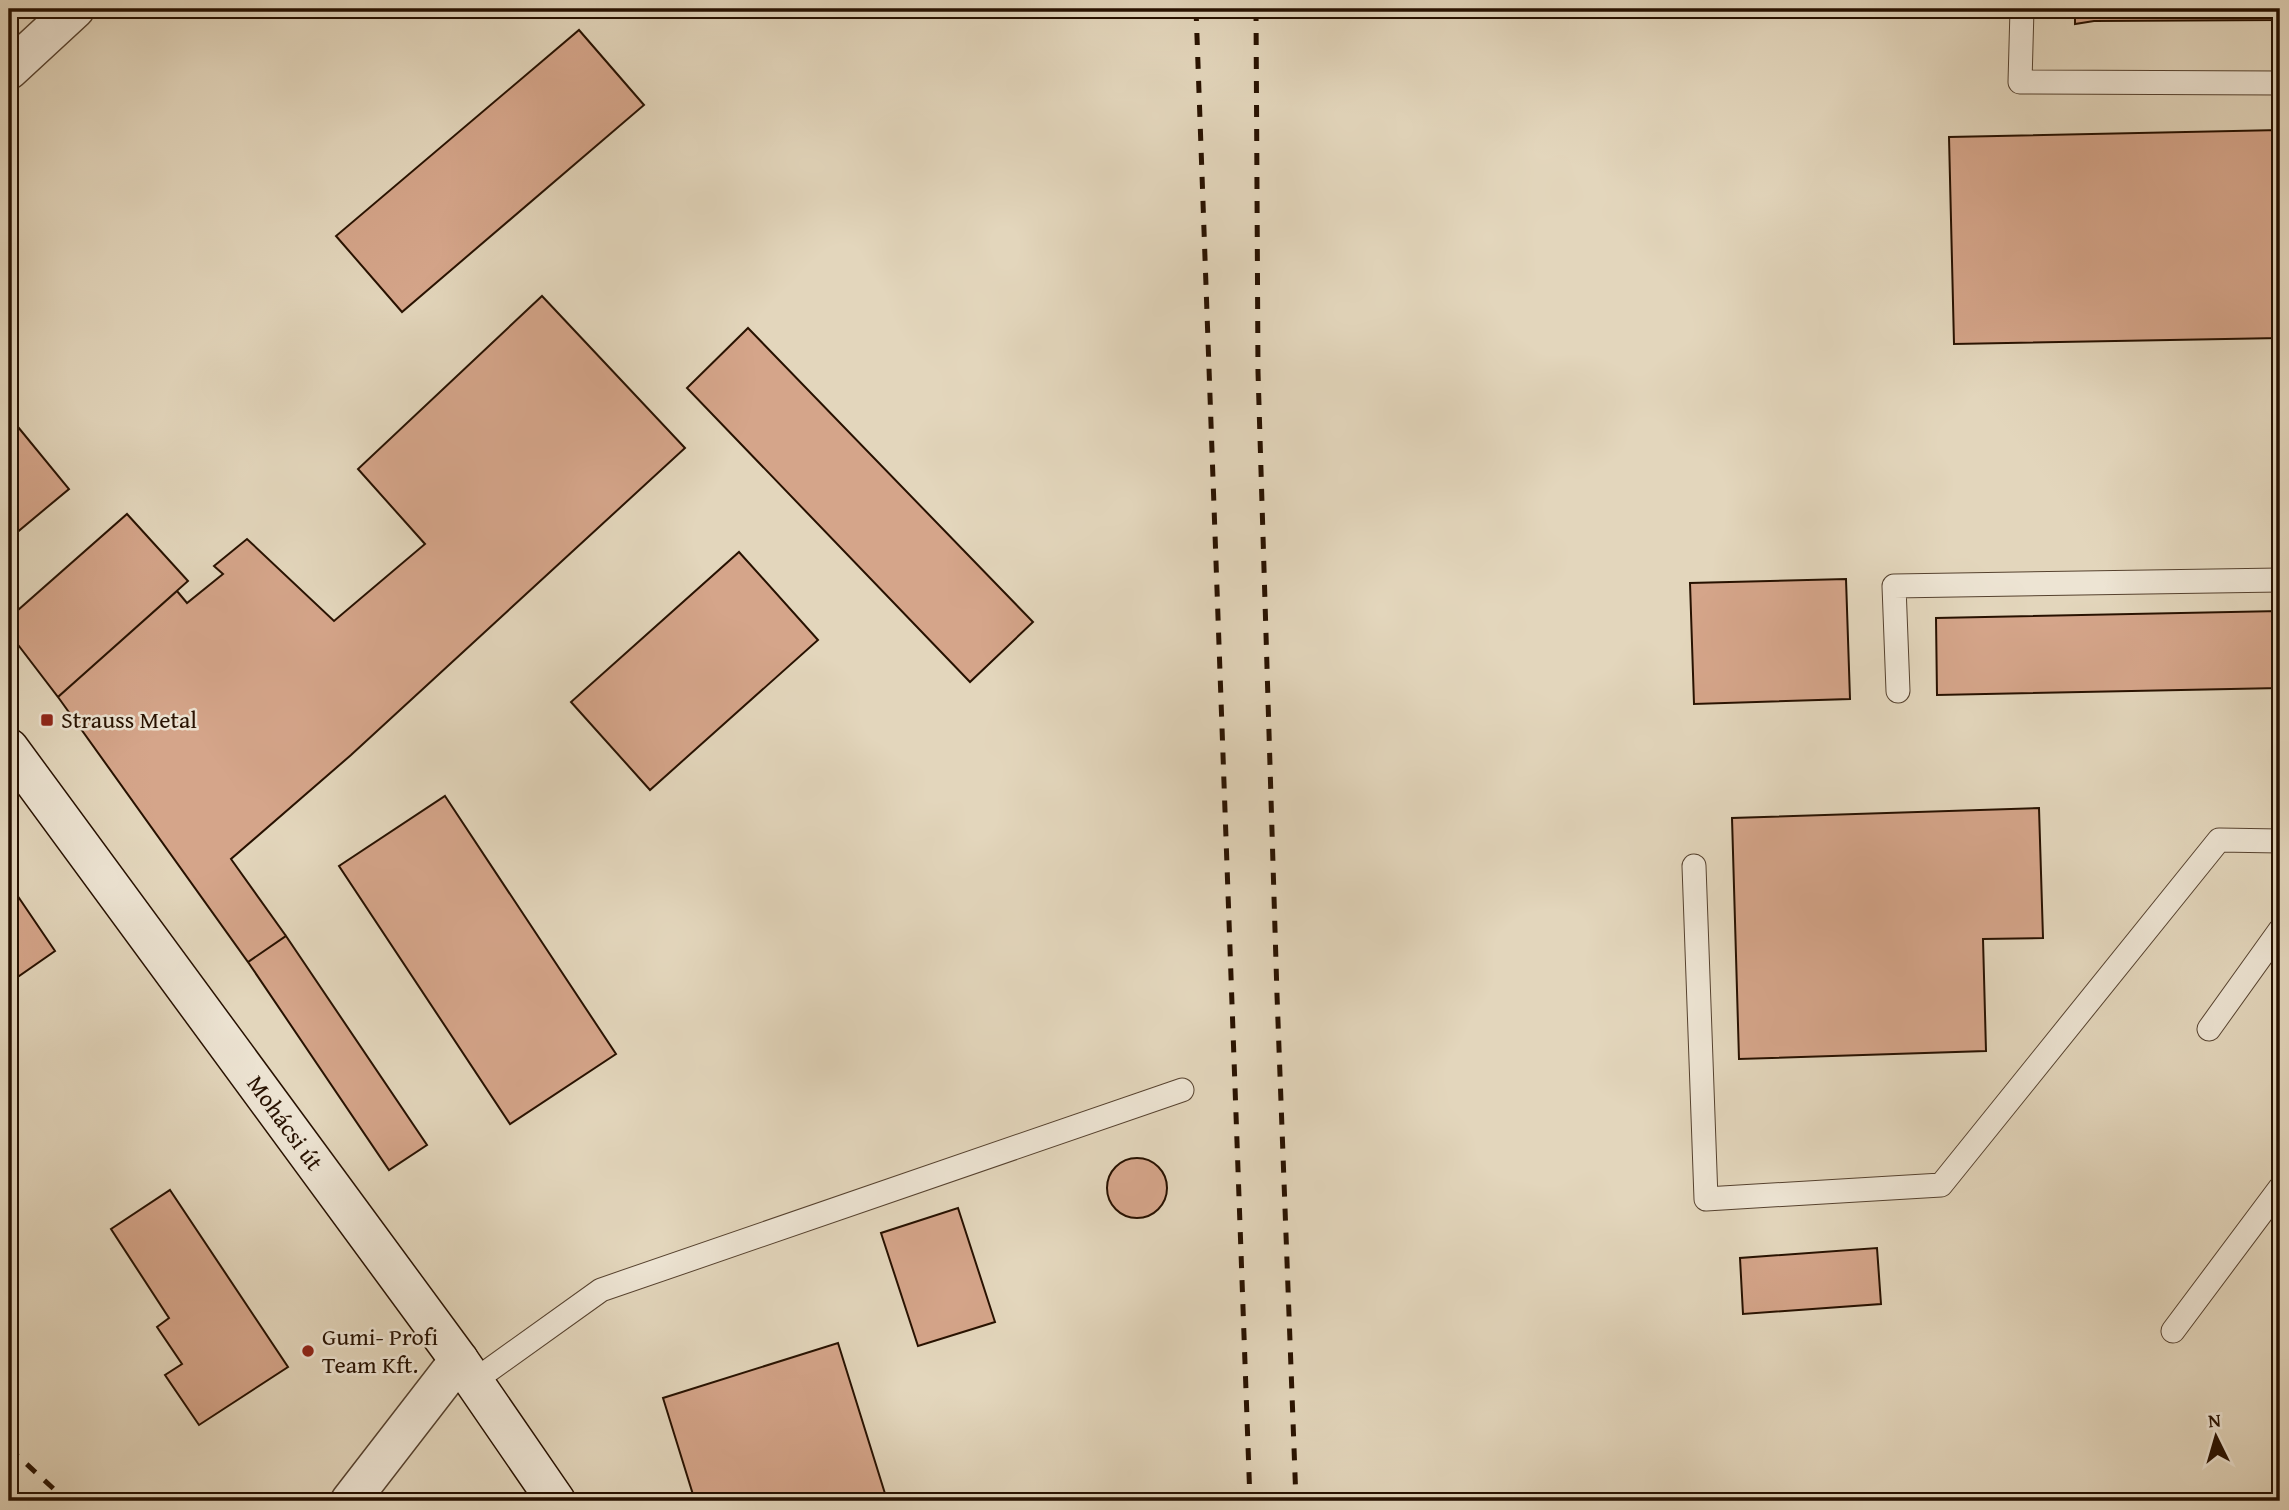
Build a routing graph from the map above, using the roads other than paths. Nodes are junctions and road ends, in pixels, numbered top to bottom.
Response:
1 (75, 9) edge
2 (2022, 9) edge
3 (9, 70) edge
4 (2280, 83) edge
5 (2280, 580) edge
6 (1898, 691) dead end
7 (9, 748) edge
8 (2280, 841) edge
9 (1694, 866) dead end
10 (2280, 930) edge
11 (2209, 1029) dead end
12 (1182, 1090) dead end
13 (2280, 1188) edge
14 (2173, 1331) dead end
15 (467, 1371) junction
16 (350, 1501) edge
17 (556, 1501) edge

1 - 3 main road
2 - 4 lane
5 - 6 lane
7 - 15 main road, Mohácsi út
8 - 9 lane
10 - 11 lane
12 - 15 lane
13 - 14 lane
15 - 16 main road
15 - 17 main road, Mohácsi út

